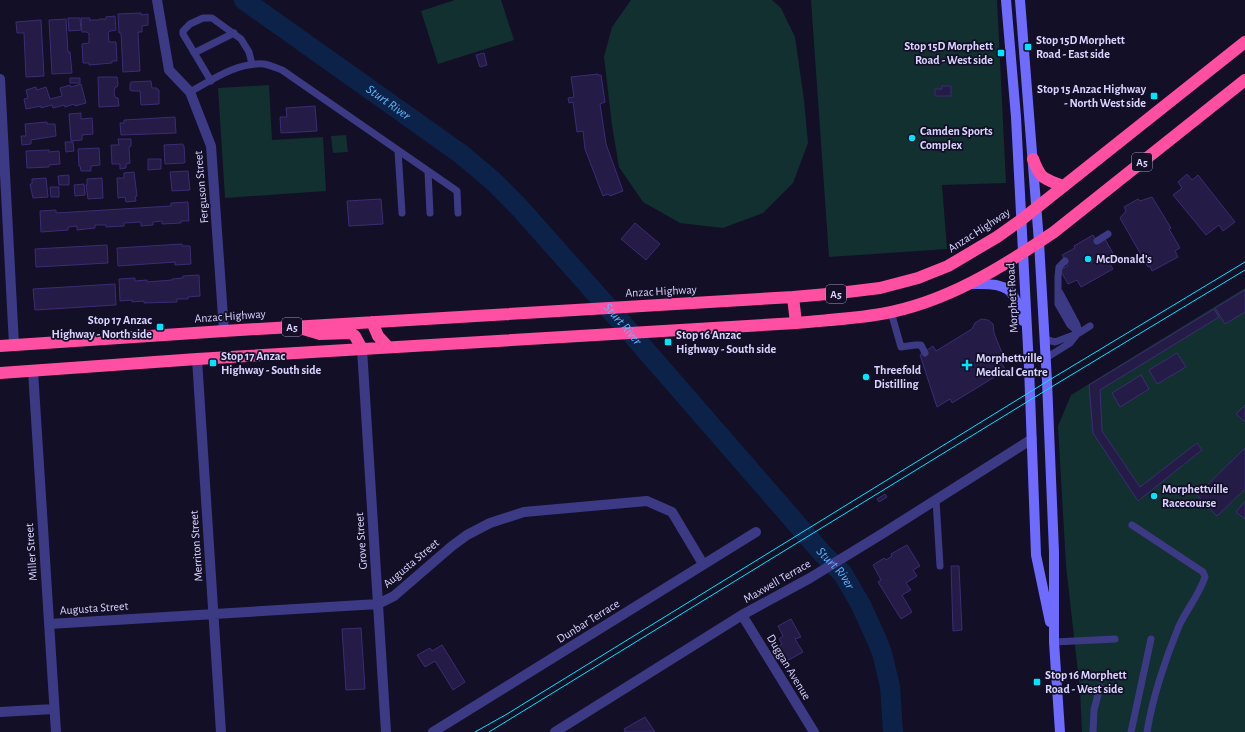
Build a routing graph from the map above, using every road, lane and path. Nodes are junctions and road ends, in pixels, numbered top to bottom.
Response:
1 (1006, 0) edge
2 (1020, 0) edge
3 (158, 3) edge
4 (234, 33) junction
5 (1245, 42) edge
6 (194, 53) junction
7 (252, 64) junction
8 (0, 79) edge
9 (1245, 80) edge
10 (211, 81) junction
11 (190, 92) junction
12 (398, 151) junction
13 (1033, 159) junction
14 (428, 172) junction
15 (1063, 186) junction
16 (1037, 207) junction
17 (430, 212) dead end
18 (402, 213) dead end
19 (458, 213) dead end
20 (1021, 220) junction
21 (1108, 234) dead end
22 (1097, 241) dead end
23 (1040, 242) junction
24 (1023, 254) junction
25 (1065, 261) dead end
26 (971, 284) junction
27 (793, 297) junction
28 (891, 312) junction
29 (372, 322) junction
30 (796, 323) junction
31 (296, 326) junction
32 (1090, 326) dead end
33 (224, 331) junction
34 (1027, 332) junction
35 (1079, 333) junction
36 (1044, 339) junction
37 (14, 345) junction
38 (0, 346) edge
39 (388, 347) junction
40 (362, 349) junction
41 (925, 353) dead end
42 (197, 358) junction
43 (1046, 358) junction
44 (33, 371) junction
45 (0, 373) edge
46 (1032, 439) junction
47 (936, 500) junction
48 (1132, 525) dead end
49 (756, 532) dead end
50 (703, 564) junction
51 (940, 566) dead end
52 (378, 604) junction
53 (213, 614) junction
54 (742, 616) junction
55 (49, 624) junction
56 (1115, 639) dead end
57 (1151, 639) dead end
58 (1054, 642) junction
59 (1100, 688) dead end
60 (54, 709) junction
61 (0, 712) edge
62 (56, 732) edge
63 (221, 732) edge
64 (386, 732) edge
65 (433, 732) edge
66 (555, 732) edge
67 (814, 732) edge
68 (1060, 732) edge
69 (1093, 732) edge
70 (1131, 732) edge
71 (1147, 732) edge

1 - 20 main road, Morphett Road
2 - 13 main road, Morphett Road
3 - 11 street, Ferguson Street
4 - 6 lane
4 - 6 lane
4 - 7 lane
5 - 15 highway, Anzac Highway / A5
6 - 10 lane
7 - 10 lane
7 - 12 lane
8 - 37 street
9 - 23 highway, A5
10 - 11 lane
11 - 33 street, Ferguson Street
12 - 14 lane
12 - 18 lane
13 - 15 highway
13 - 16 main road, Morphett Road
14 - 17 lane
14 - 19 lane
15 - 16 highway, Anzac Highway / A5
16 - 20 highway, Anzac Highway / A5
16 - 23 main road, Morphett Road
20 - 24 main road, Morphett Road
20 - 27 highway, Anzac Highway / A5
21 - 22 lane
23 - 24 highway, A5
23 - 36 main road, Morphett Road
24 - 26 highway, A5
24 - 34 main road, Morphett Road
25 - 35 lane
26 - 28 highway, A5
26 - 34 main road
27 - 29 highway, Anzac Highway / A5
27 - 30 highway
28 - 30 highway, A5
28 - 41 lane
29 - 31 highway, Anzac Highway / A5
29 - 39 highway
30 - 39 highway, A5
31 - 33 highway, Anzac Highway / A5
31 - 40 highway
32 - 35 lane
33 - 37 highway, Anzac Highway / A5
34 - 46 main road, Morphett Road
35 - 36 lane
35 - 43 lane
36 - 43 main road, Morphett Road
37 - 38 highway, Anzac Highway / A5
39 - 40 highway, A5
40 - 42 highway, A5
40 - 52 street, Grove Street
42 - 44 highway, A5
42 - 53 street, Merriton Street
43 - 58 main road, Morphett Road
44 - 45 highway, A5
44 - 55 street, Miller Street
46 - 47 street, Maxwell Terrace
46 - 58 main road, Morphett Road
47 - 51 lane
47 - 54 street, Maxwell Terrace
48 - 71 lane
49 - 50 street, Dunbar Terrace
50 - 52 street, Augusta Street
50 - 65 street, Dunbar Terrace
52 - 53 street, Augusta Street
52 - 64 street, Grove Street
53 - 55 street, Augusta Street
53 - 63 street, Merriton Street
54 - 66 street, Maxwell Terrace
54 - 67 street, Duggan Avenue
55 - 60 street, Miller Street
56 - 58 lane
57 - 70 lane
58 - 68 main road, Morphett Road
59 - 69 lane
60 - 61 street
60 - 62 street, Miller Street

